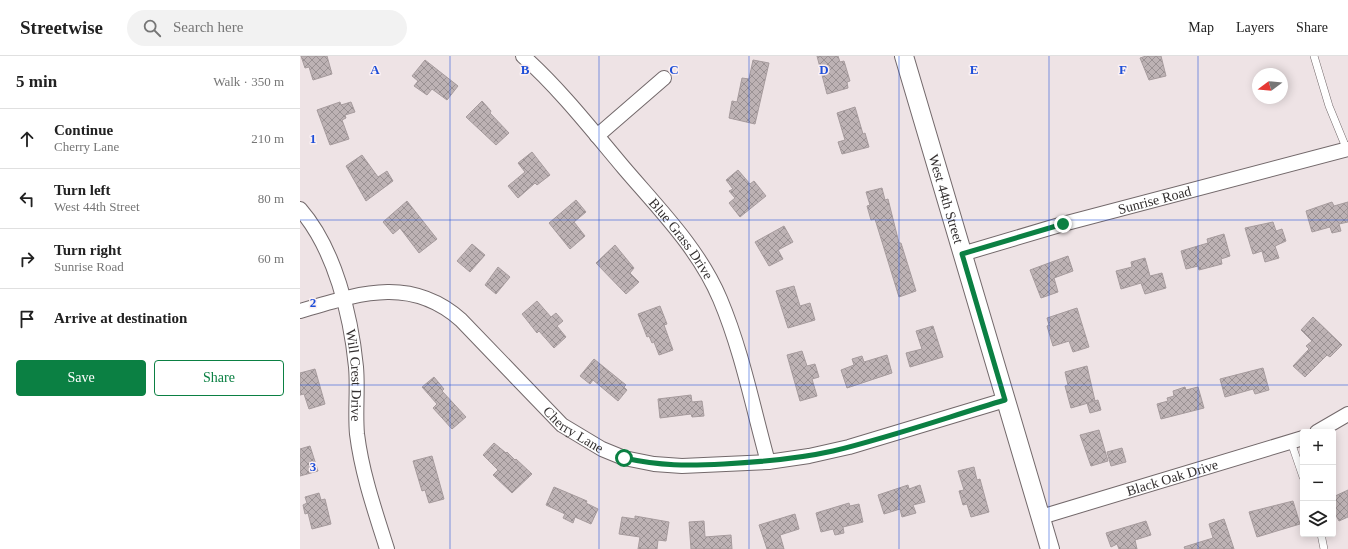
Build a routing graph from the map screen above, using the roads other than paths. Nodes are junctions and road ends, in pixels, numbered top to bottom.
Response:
1 (523, 56) edge
2 (904, 56) edge
3 (1314, 56) edge
4 (664, 78) dead end
5 (597, 136) junction
6 (1348, 150) edge
7 (300, 209) edge
8 (962, 254) junction
9 (343, 298) junction
10 (300, 311) edge
11 (1005, 400) junction
12 (1348, 414) edge
13 (1322, 429) edge
14 (1297, 440) edge
15 (768, 462) junction
16 (1301, 465) edge
17 (1040, 517) junction
18 (1322, 537) edge
19 (387, 549) edge
20 (1050, 549) edge
21 (1324, 549) edge

1 - 5 street, Blue Grass Drive
2 - 8 street, West 44th Street
3 - 6 lane
4 - 5 street
5 - 15 street, Blue Grass Drive
6 - 8 street, Sunrise Road
7 - 9 street, Will Crest Drive
8 - 11 street, West 44th Street
9 - 10 street, Cherry Lane
9 - 15 street, Cherry Lane
9 - 19 street, Will Crest Drive
11 - 15 street, Cherry Lane
11 - 17 street, West 44th Street
12 - 13 street
14 - 16 lane
14 - 17 street, Black Oak Drive
17 - 20 street, West 44th Street
18 - 21 lane

